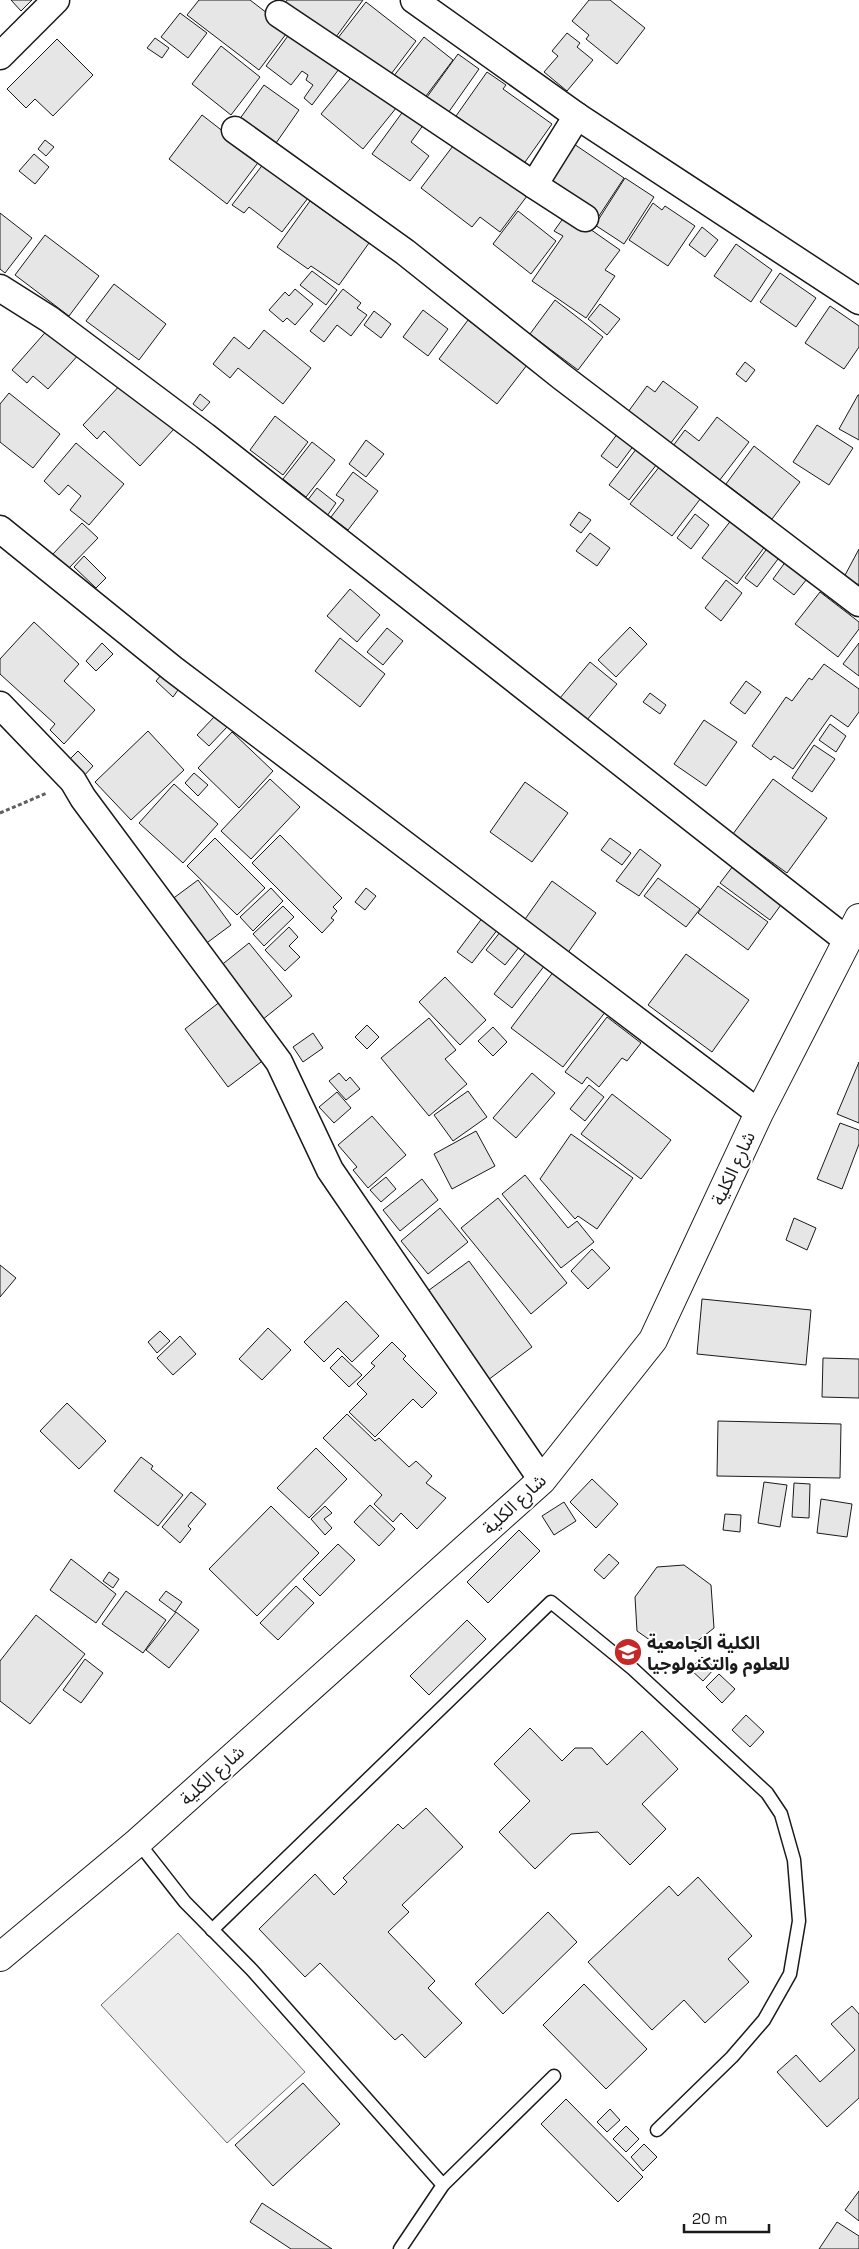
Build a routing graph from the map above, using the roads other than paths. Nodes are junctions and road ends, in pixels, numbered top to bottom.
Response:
1 (56, 0) edge
2 (414, 0) edge
3 (279, 14) dead end
4 (0, 56) edge
5 (577, 116) junction
6 (236, 130) dead end
7 (534, 185) junction
8 (585, 218) dead end
9 (0, 288) edge
10 (859, 302) edge
11 (0, 529) edge
12 (859, 603) edge
13 (0, 705) edge
14 (853, 930) edge
15 (758, 1113) junction
16 (542, 1480) junction
17 (138, 1842) junction
18 (212, 1930) junction
19 (0, 1957) edge
20 (554, 2076) dead end
21 (657, 2130) dead end
22 (443, 2185) junction
23 (400, 2249) edge

1 - 4 street
2 - 5 street
3 - 7 street
5 - 7 street
5 - 10 street
6 - 12 street
7 - 8 street
9 - 14 street
11 - 15 street
13 - 16 street
14 - 15 street, شارع الكلية
15 - 16 street, شارع الكلية
16 - 17 street, شارع الكلية
17 - 18 lane
17 - 19 street, شارع الكلية
18 - 21 lane
18 - 22 lane
20 - 22 lane
22 - 23 lane

